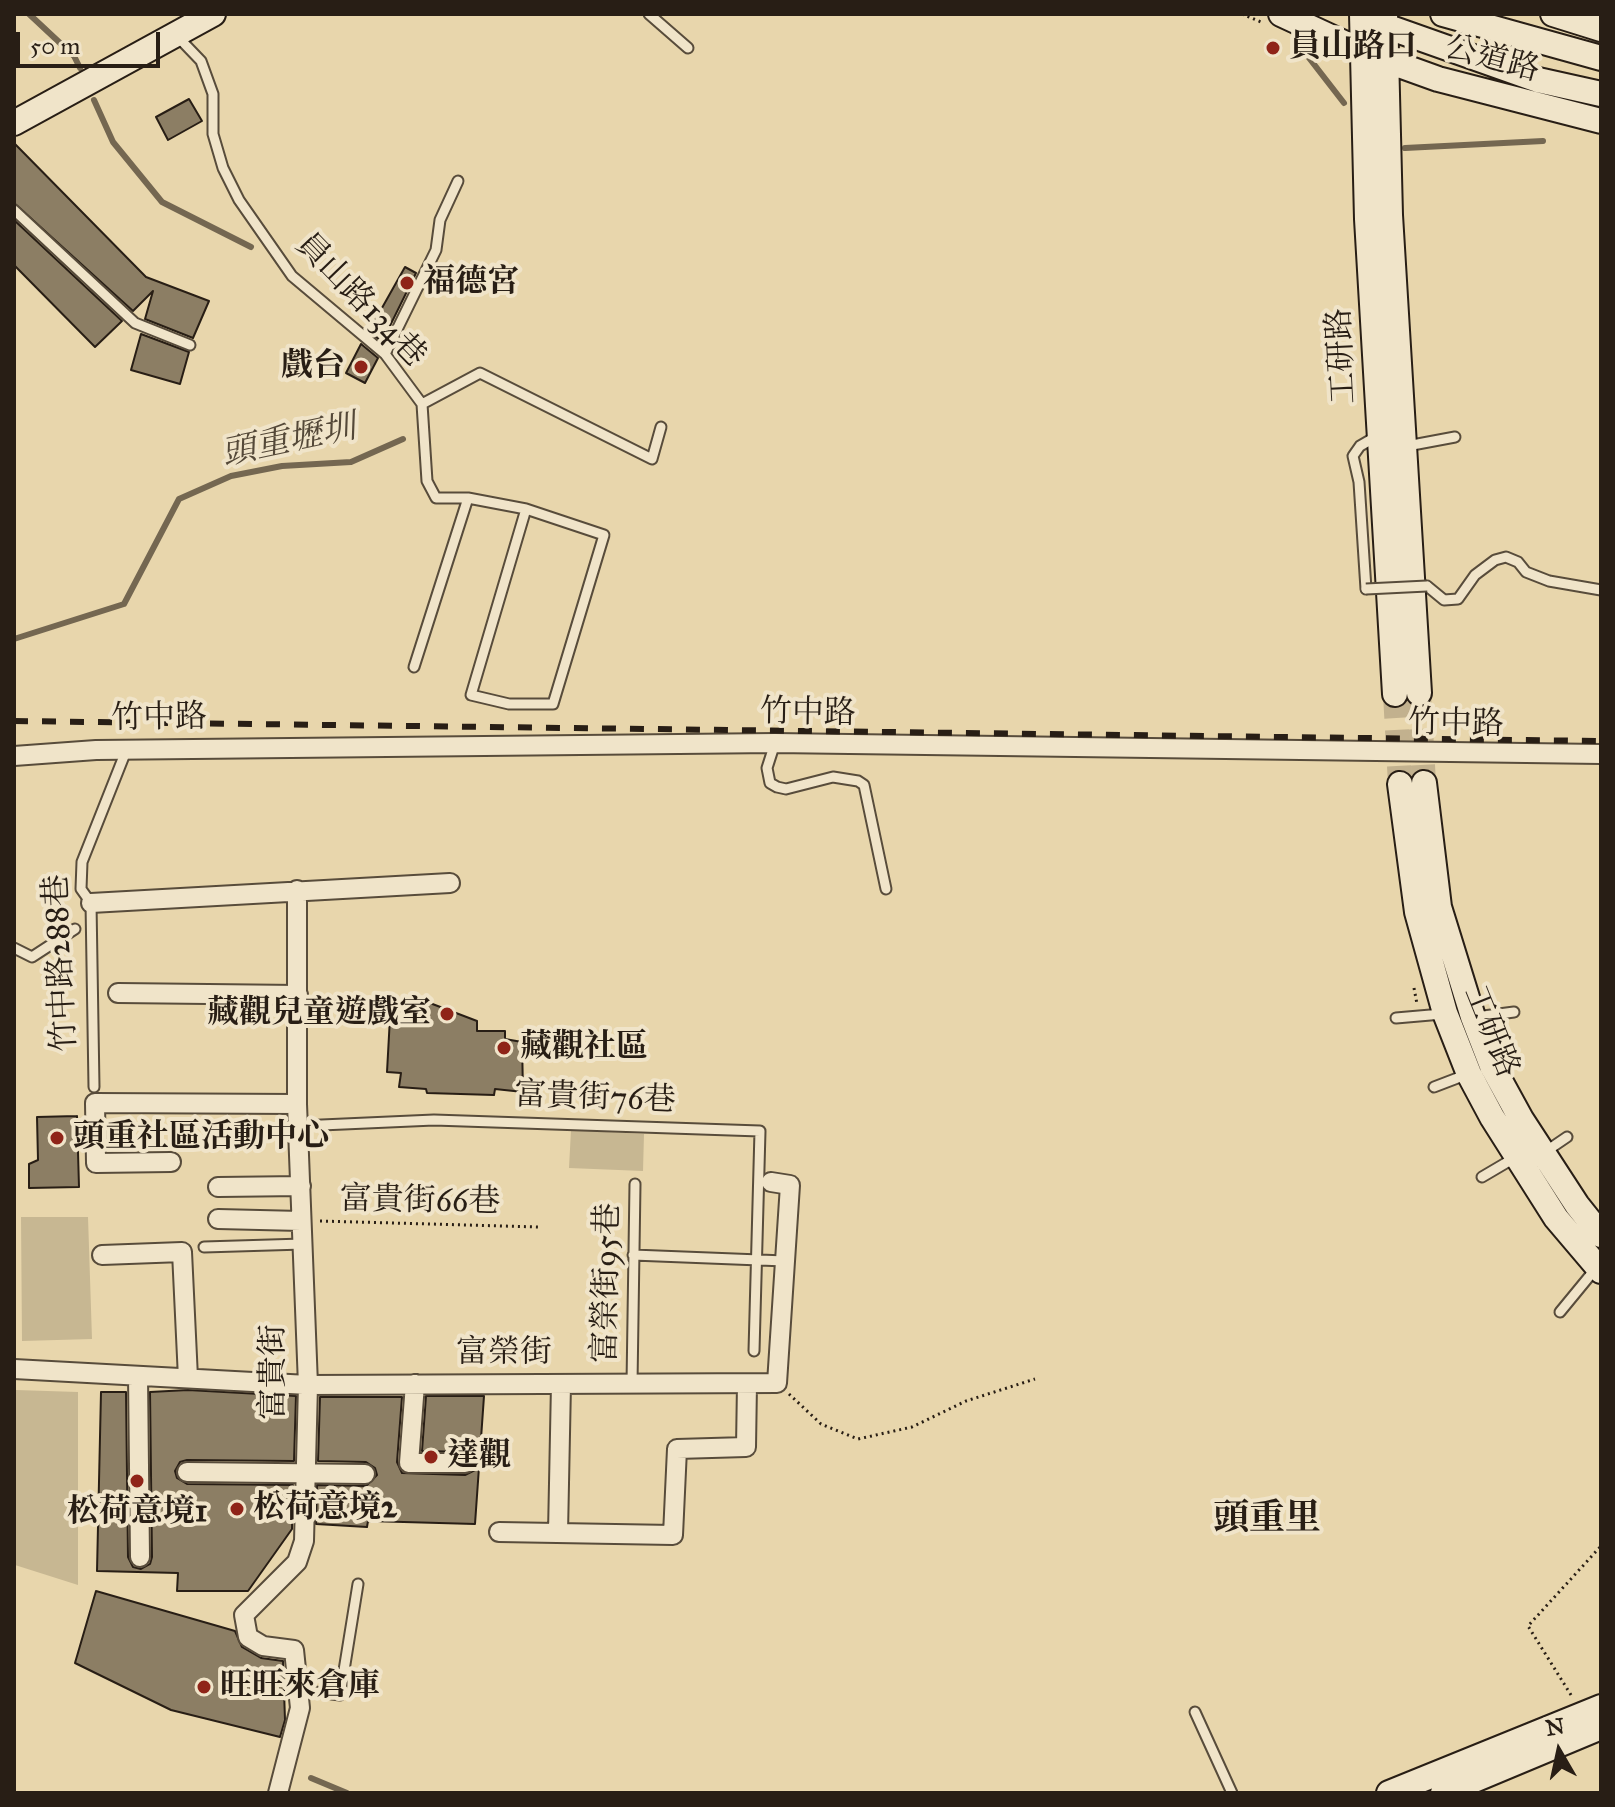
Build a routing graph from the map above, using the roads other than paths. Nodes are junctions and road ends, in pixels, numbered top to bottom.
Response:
1 (213, 14) edge
2 (649, 14) edge
3 (1281, 14) edge
4 (1443, 14) edge
5 (1553, 14) edge
6 (1369, 17) edge
7 (1601, 29) edge
8 (177, 36) junction
9 (688, 48) dead end
10 (1374, 56) junction
11 (1601, 58) edge
12 (1601, 94) edge
13 (1601, 121) edge
14 (14, 123) edge
15 (458, 181) dead end
16 (14, 210) edge
17 (190, 345) dead end
18 (385, 354) junction
19 (422, 404) junction
20 (661, 427) dead end
21 (1380, 434) junction
22 (1455, 437) dead end
23 (1404, 446) junction
24 (468, 498) junction
25 (526, 509) junction
26 (1601, 590) edge
27 (414, 667) dead end
28 (775, 743) junction
29 (127, 749) junction
30 (1601, 754) edge
31 (14, 756) edge
32 (450, 883) dead end
33 (886, 889) dead end
34 (297, 890) junction
35 (91, 903) junction
36 (75, 929) dead end
37 (14, 948) edge
38 (118, 993) dead end
39 (298, 995) junction
40 (1514, 1012) dead end
41 (1445, 1013) junction
42 (1473, 1017) junction
43 (1396, 1018) dead end
44 (1469, 1074) junction
45 (94, 1087) dead end
46 (1434, 1087) dead end
47 (297, 1104) junction
48 (299, 1126) junction
49 (1567, 1137) dead end
50 (1542, 1154) junction
51 (1516, 1157) junction
52 (171, 1162) dead end
53 (1482, 1177) dead end
54 (766, 1182) junction
55 (635, 1184) dead end
56 (301, 1186) junction
57 (218, 1187) dead end
58 (218, 1219) dead end
59 (301, 1221) junction
60 (1601, 1235) edge
61 (303, 1244) junction
62 (204, 1247) dead end
63 (102, 1255) dead end
64 (633, 1255) junction
65 (756, 1260) junction
66 (785, 1261) junction
67 (1599, 1269) edge
68 (1560, 1312) dead end
69 (754, 1351) dead end
70 (14, 1369) edge
71 (138, 1376) junction
72 (188, 1378) junction
73 (415, 1384) junction
74 (561, 1384) junction
75 (632, 1384) junction
76 (747, 1384) junction
77 (308, 1385) junction
78 (465, 1463) dead end
79 (303, 1471) junction
80 (187, 1472) dead end
81 (365, 1474) dead end
82 (499, 1532) dead end
83 (558, 1533) junction
84 (140, 1557) dead end
85 (358, 1584) dead end
86 (298, 1690) junction
87 (1195, 1712) dead end
88 (1595, 1717) edge
89 (278, 1793) edge
90 (1232, 1793) edge
91 (1389, 1793) edge
92 (1443, 1793) edge

1 - 8 street
2 - 9 lane
3 - 10 street, 公道路
4 - 11 street, 公道路
5 - 7 street, 公道路
6 - 10 street, 工研路
6 - 12 street, 公道路
8 - 14 street
8 - 18 lane, 員山路134巷
10 - 13 street, 公道路
10 - 21 street, 工研路
10 - 23 street, 工研路
15 - 18 lane
16 - 17 lane
18 - 19 lane, 員山路134巷
19 - 20 lane
19 - 24 lane, 員山路134巷
21 - 23 street, 工研路
21 - 26 lane, bridge
22 - 23 lane
24 - 25 lane, 員山路134巷
24 - 27 lane
25 - 25 lane, 員山路134巷
28 - 29 street, 竹中路
28 - 30 street, 竹中路
28 - 33 lane
29 - 31 street, 竹中路
29 - 35 lane, 竹中路288巷
32 - 34 street
34 - 35 street
34 - 39 street, 富貴街
35 - 45 lane, 竹中路288巷
36 - 37 lane
38 - 39 street
39 - 47 street, 富貴街
40 - 42 lane
41 - 42 street, 工研路
41 - 43 lane
41 - 44 street, 工研路
42 - 50 street, 工研路
44 - 46 lane
44 - 51 street, 工研路
47 - 48 street, 富貴街
47 - 52 street
48 - 54 lane, 富貴街76巷
48 - 56 street, 富貴街
49 - 50 lane
50 - 60 street, 工研路
51 - 53 lane
51 - 67 street, 工研路
54 - 65 lane, 富貴街76巷
54 - 66 street
55 - 64 lane, 富榮街95巷
56 - 57 street
56 - 59 street, 富貴街
58 - 59 street
59 - 61 street, 富貴街
61 - 62 lane
61 - 77 street, 富貴街
63 - 72 street
64 - 65 lane
64 - 75 lane, 富榮街95巷
65 - 66 lane
65 - 69 lane, 富貴街76巷
66 - 76 street, 富榮街
67 - 68 lane
70 - 71 street, 富榮街
71 - 72 street, 富榮街
71 - 84 street
72 - 77 street, 富榮街
73 - 74 street, 富榮街
73 - 77 street, 富榮街
73 - 78 street
74 - 75 street, 富榮街
74 - 83 street
75 - 76 street, 富榮街
76 - 83 street
77 - 79 street, 富貴街
79 - 80 street
79 - 81 street
79 - 86 street, 富貴街
82 - 83 street
85 - 86 lane
86 - 89 street, 富貴街
87 - 90 lane
88 - 91 street
88 - 92 street

